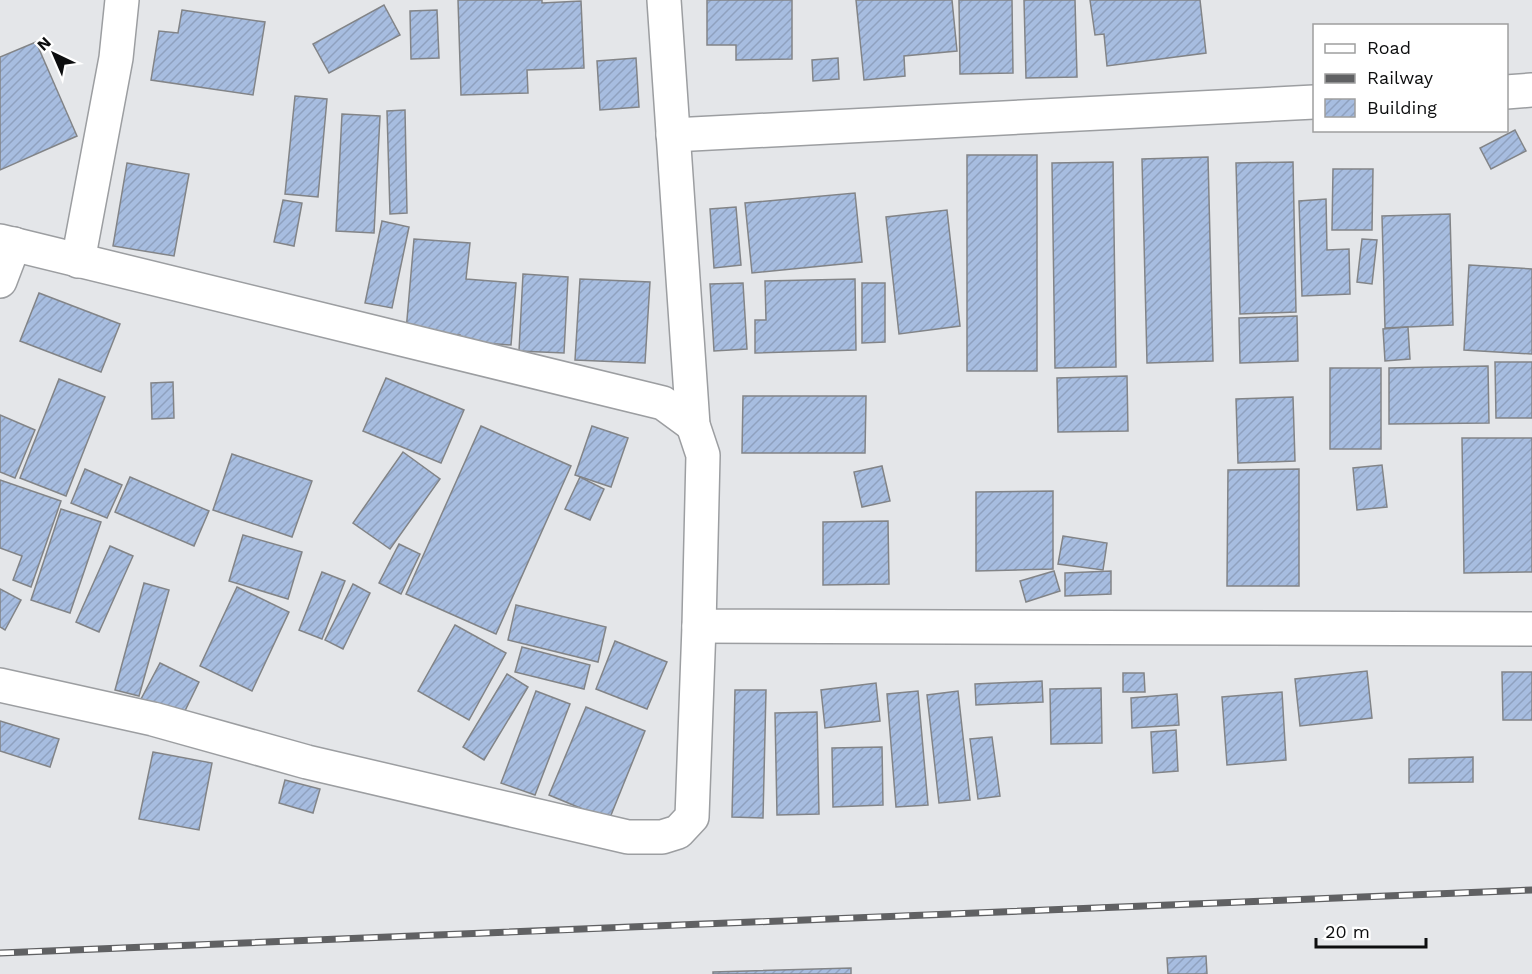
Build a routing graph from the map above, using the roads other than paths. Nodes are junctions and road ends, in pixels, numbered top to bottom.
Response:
1 (122, 0) edge
2 (664, 0) edge
3 (1532, 90) edge
4 (1508, 92) edge
5 (1313, 102) edge
6 (673, 135) junction
7 (7, 242) edge
8 (78, 261) junction
9 (0, 281) edge
10 (693, 425) junction
11 (699, 626) junction
12 (1532, 629) edge
13 (0, 686) edge

1 - 8 street
2 - 6 street
3 - 4 street
5 - 6 street
6 - 10 street
7 - 8 street
7 - 9 street
8 - 10 street
10 - 11 street
11 - 12 street
11 - 13 street

